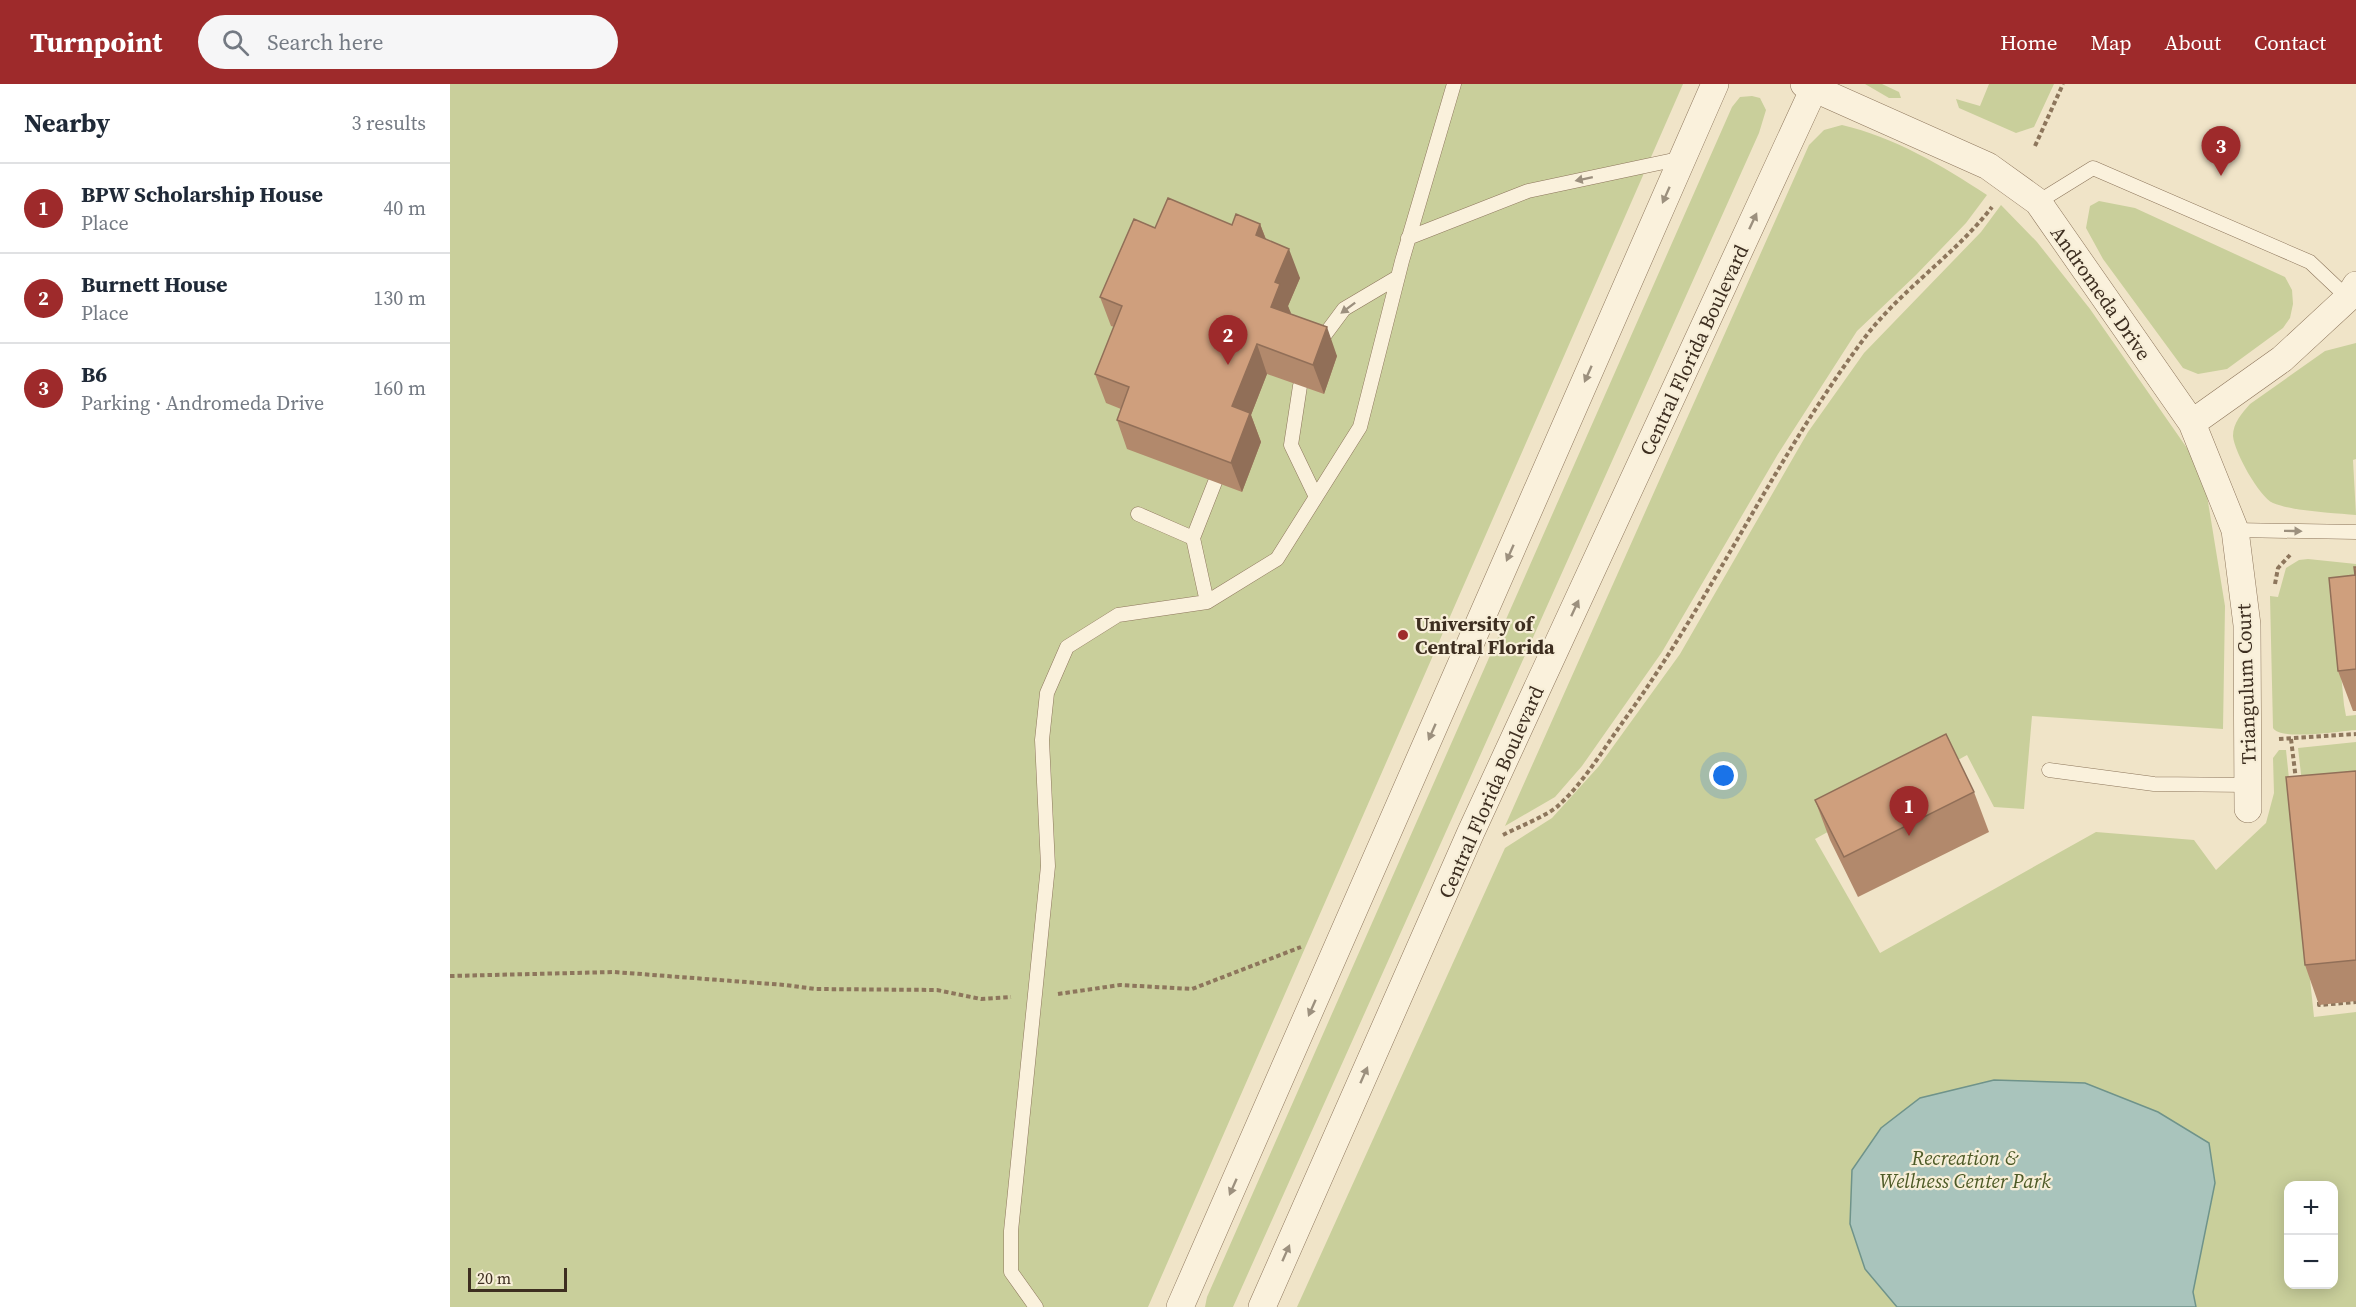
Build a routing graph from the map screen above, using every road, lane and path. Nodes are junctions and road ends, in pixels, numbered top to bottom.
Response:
1 (1454, 84) edge
2 (1715, 84) edge
3 (2063, 84) edge
4 (1812, 86) edge
5 (2035, 146) dead end
6 (1683, 158) junction
7 (1999, 198) dead end
8 (2038, 202) junction
9 (1408, 238) junction
10 (1398, 278) junction
11 (2354, 296) edge
12 (2192, 423) junction
13 (1215, 482) edge
14 (1316, 497) junction
15 (1138, 514) dead end
16 (2235, 531) junction
17 (2356, 532) edge
18 (1193, 538) junction
19 (2292, 554) dead end
20 (2274, 589) dead end
21 (1207, 602) junction
22 (2356, 734) edge
23 (2291, 739) junction
24 (2248, 741) junction
25 (2049, 770) dead end
26 (2296, 785) edge
27 (2248, 797) joint
28 (1500, 837) dead end
29 (1301, 947) dead end
30 (450, 976) edge
31 (2318, 994) edge
32 (1035, 996) junction
33 (2356, 1002) edge
34 (1036, 1307) edge
35 (1180, 1307) edge
36 (1263, 1307) edge

1 - 9 lane
2 - 6 street
3 - 5 path
4 - 8 street, Andromeda Drive
36 -> 4 street, Central Florida Boulevard
6 -> 9 lane
6 -> 35 street
7 - 28 path
8 - 11 lane
8 - 12 street, Andromeda Drive
9 - 10 lane
10 - 14 lane
10 -> 14 lane
11 - 12 street
12 - 16 street, Triangulum Court
13 - 18 lane
14 - 21 lane
15 - 18 lane
16 -> 17 lane
16 - 24 street, Triangulum Court
18 - 21 lane
19 - 20 path
21 - 32 lane
22 - 23 path
23 - 24 path
23 - 26 path
24 - 27 street, Triangulum Court
25 - 27 lane
29 - 32 path
30 - 32 path
31 - 33 path
32 - 34 lane

